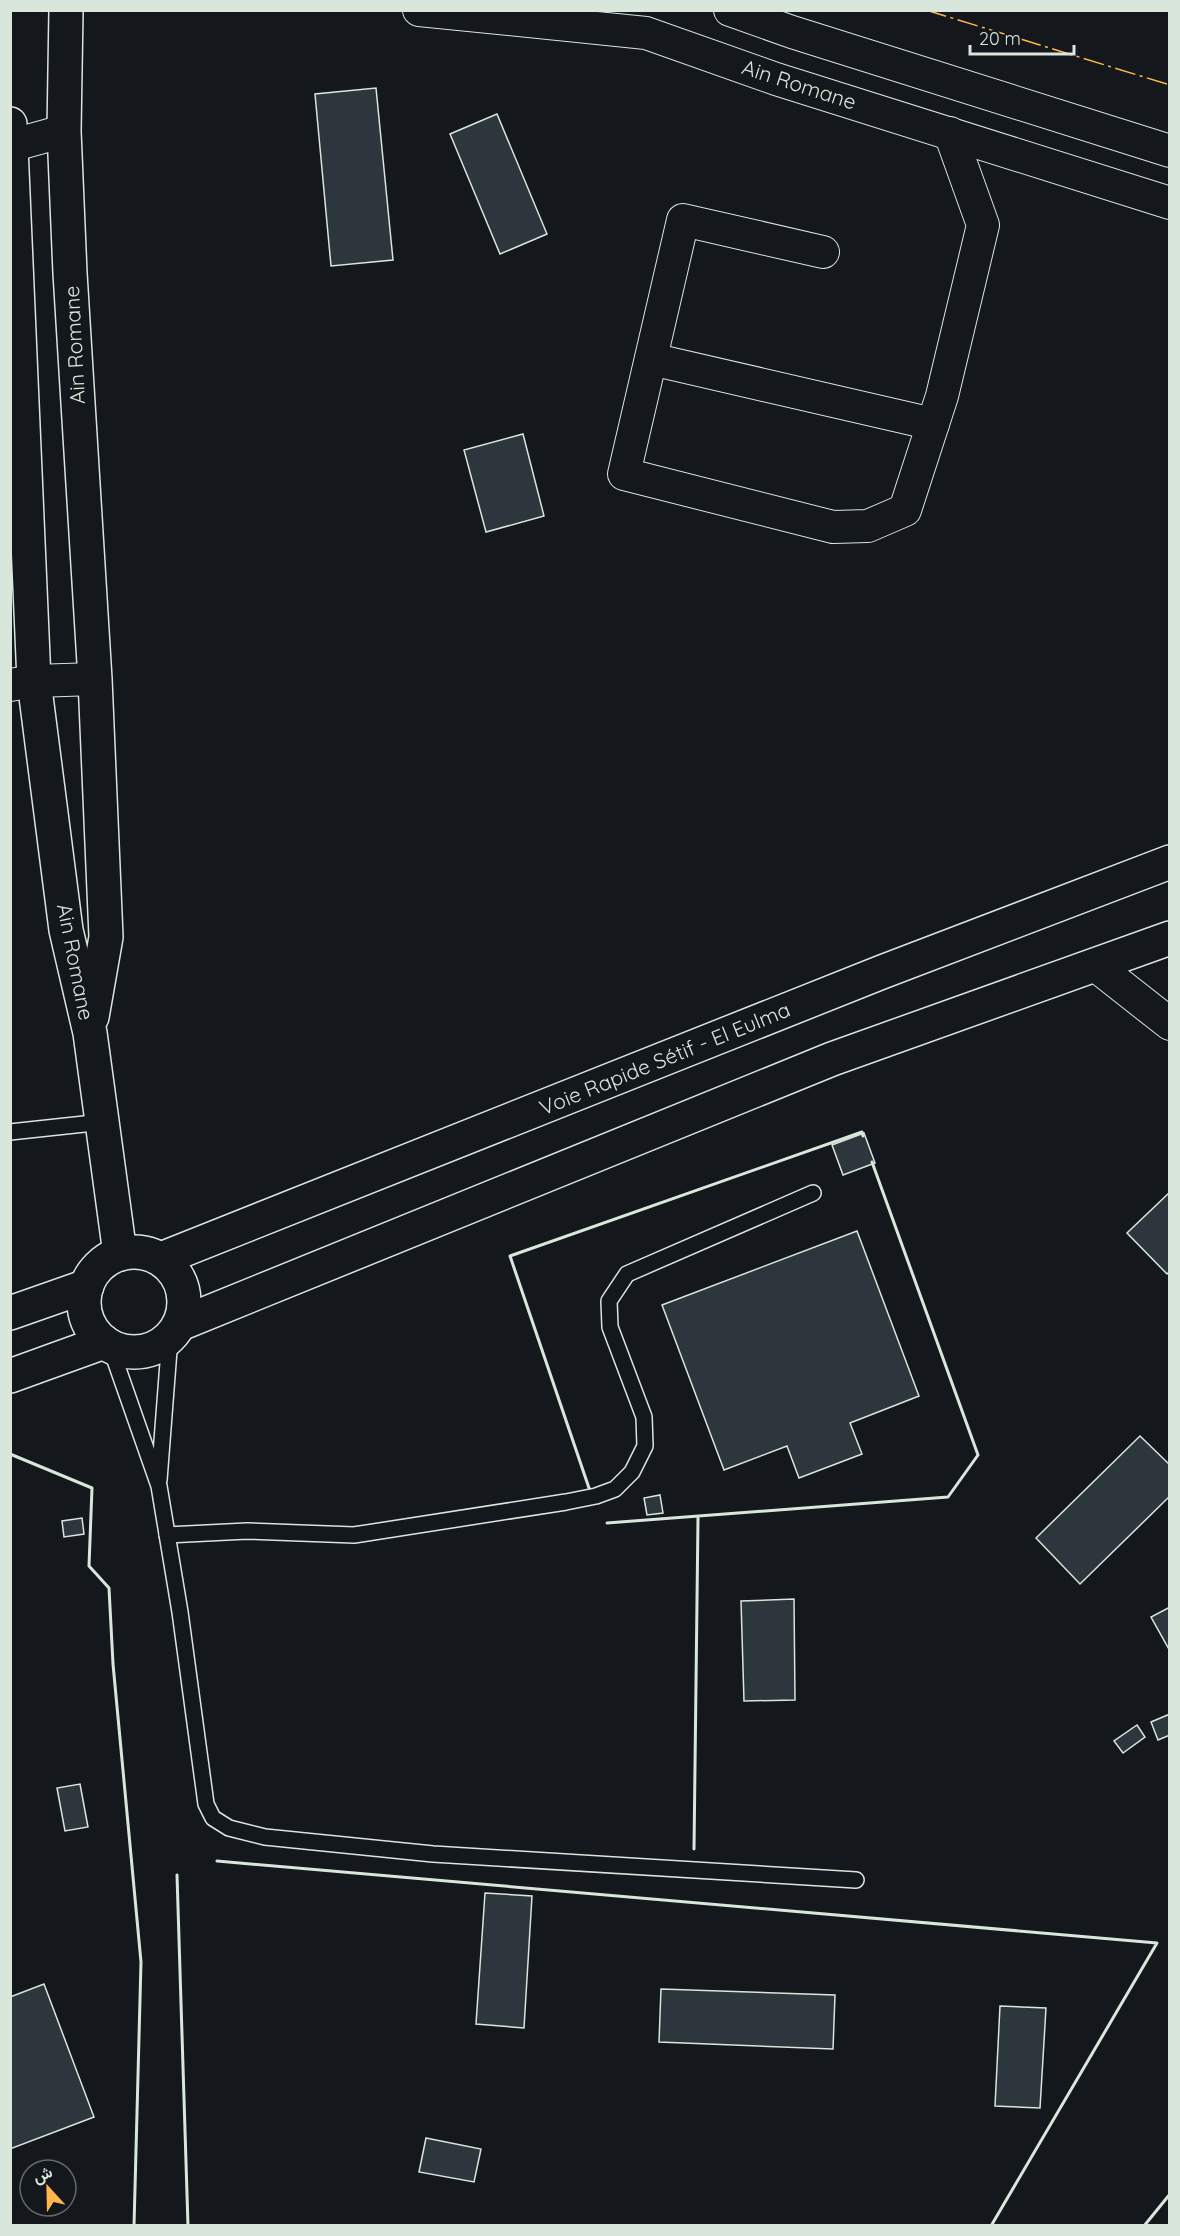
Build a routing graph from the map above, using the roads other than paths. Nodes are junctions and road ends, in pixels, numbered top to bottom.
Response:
1 (66, 10) edge
2 (419, 10) edge
3 (730, 10) edge
4 (64, 131) junction
5 (950, 133) junction
6 (11, 138) edge
7 (1170, 151) edge
8 (1170, 203) edge
9 (823, 252) dead end
10 (651, 360) junction
11 (933, 424) junction
12 (95, 679) junction
13 (22, 683) edge
14 (1170, 862) edge
15 (1170, 939) edge
16 (1095, 965) junction
17 (1170, 1024) edge
18 (90, 1033) junction
19 (103, 1122) junction
20 (10, 1132) edge
21 (813, 1193) dead end
22 (120, 1254) junction
23 (161, 1259) junction
24 (87, 1286) junction
25 (10, 1313) edge
26 (175, 1330) junction
27 (107, 1344) junction
28 (10, 1376) edge
29 (159, 1486) junction
30 (167, 1534) junction
31 (856, 1880) dead end

1 - 4 main road, Ain Romane
2 - 5 street, Ain Romane
3 - 7 street
4 - 6 street
4 - 12 main road, Ain Romane
5 - 8 street, Ain Romane
5 - 11 street
6 - 13 main road, Ain Romane
9 - 10 street
10 - 11 street
10 - 11 street
12 - 13 street
12 - 18 main road, Ain Romane
13 - 18 main road, Ain Romane
14 - 23 main road, Voie Rapide Sétif - El Eulma
15 - 16 main road
16 - 17 street
16 - 26 main road
18 - 19 main road
19 - 20 lane
19 - 22 main road
21 - 30 lane
22 - 23 main road
22 - 24 main road
23 - 26 main road
24 - 25 main road
24 - 27 main road
26 - 27 main road
26 - 29 lane
27 - 28 main road
27 - 29 lane
29 - 30 lane
30 - 31 lane

